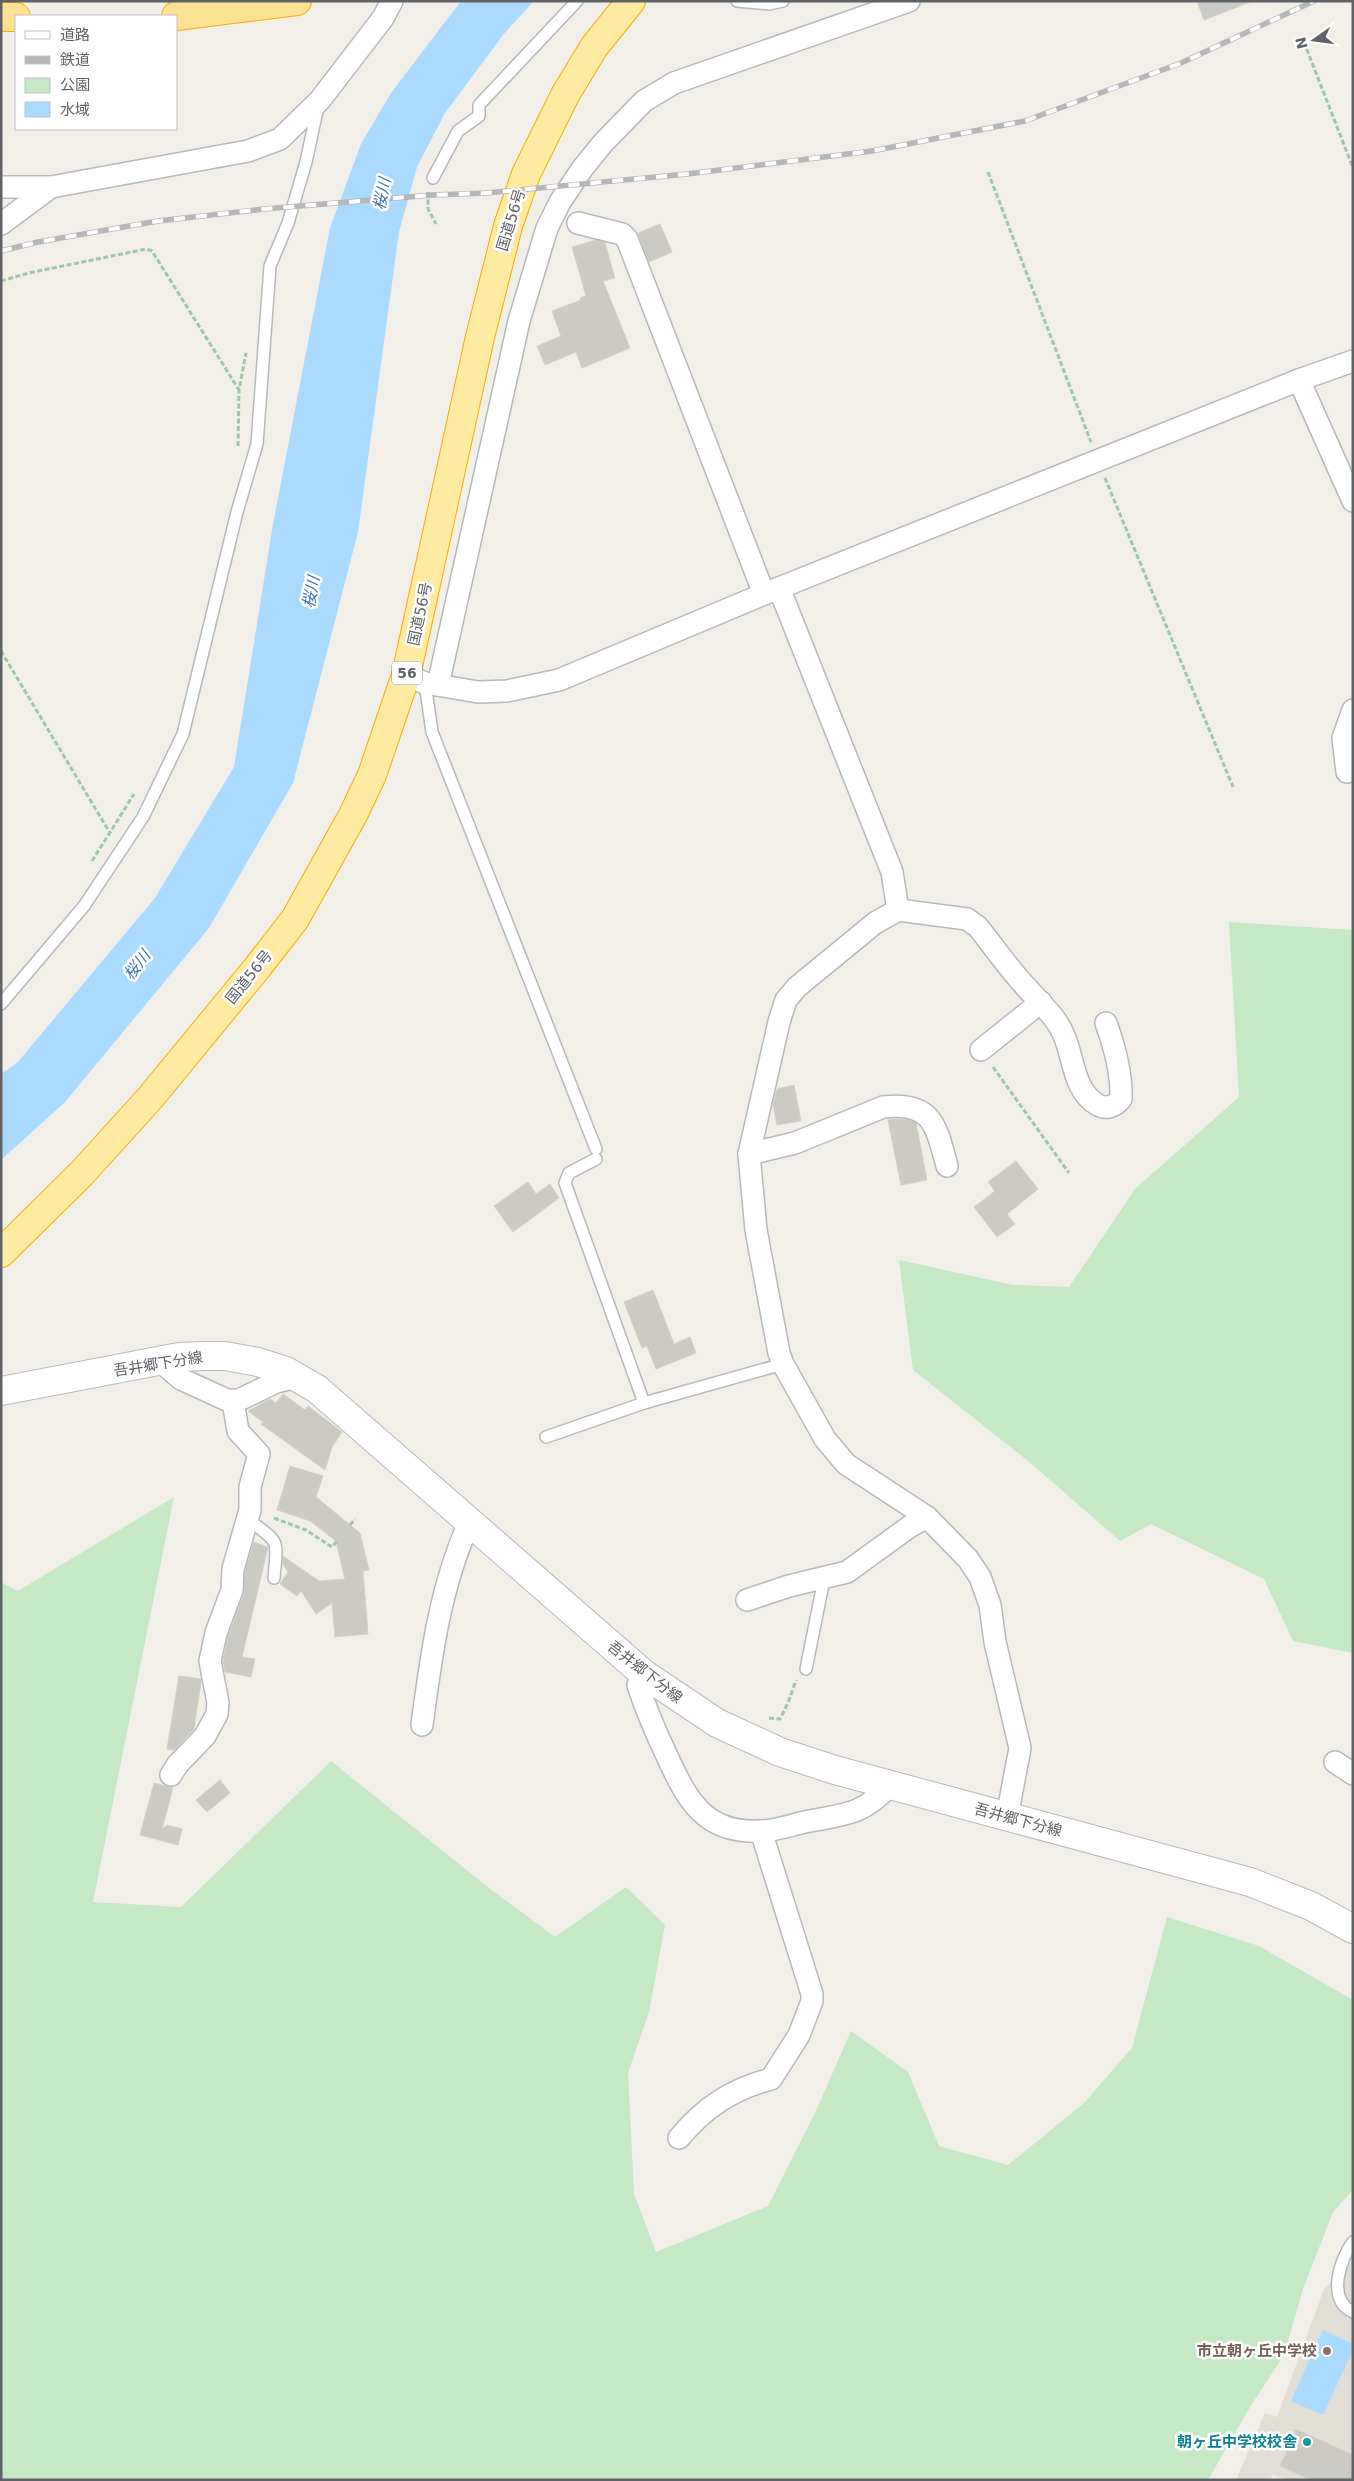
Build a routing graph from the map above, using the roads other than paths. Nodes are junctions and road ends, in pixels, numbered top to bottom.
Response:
1 (398, 1) edge
2 (576, 1) edge
3 (631, 1) edge
4 (736, 1) edge
5 (783, 1) edge
6 (288, 2) edge
7 (897, 3) edge
8 (388, 10) edge
9 (178, 16) edge
10 (1, 17) edge
11 (15, 17) edge
12 (320, 100) junction
13 (433, 178) road end
14 (1, 187) edge
15 (51, 187) junction
16 (578, 223) dead end
17 (1, 224) edge
18 (1353, 360) edge
19 (1299, 380) junction
20 (1353, 501) edge
21 (772, 591) junction
22 (423, 681) junction
23 (1353, 710) edge
24 (1347, 772) dead end
25 (898, 910) junction
26 (1042, 1002) junction
27 (1, 1004) edge
28 (1106, 1023) dead end
29 (981, 1050) road end
30 (749, 1154) junction
31 (947, 1166) dead end
32 (1, 1253) edge
33 (160, 1361) junction
34 (783, 1364) junction
35 (297, 1377) junction
36 (1, 1391) edge
37 (233, 1401) junction
38 (644, 1403) junction
39 (546, 1437) dead end
40 (249, 1514) junction
41 (926, 1517) junction
42 (469, 1523) junction
43 (274, 1578) dead end
44 (824, 1579) junction
45 (747, 1600) dead end
46 (806, 1669) road end
47 (644, 1674) junction
48 (422, 1726) dead end
49 (1335, 1762) dead end
50 (1353, 1774) edge
51 (171, 1775) dead end
52 (890, 1785) junction
53 (1007, 1817) junction
54 (761, 1831) junction
55 (1353, 1929) edge
56 (680, 2138) dead end
57 (1353, 2242) edge
58 (1353, 2312) edge

1 - 8 street
2 - 13 lane
3 - 22 highway, 国道56号 / 56
4 - 5 lane
6 - 9 highway
7 - 22 street
8 - 12 street
10 - 11 highway
12 - 15 street
12 - 27 lane
14 - 15 street
15 - 17 street
16 - 21 street
18 - 19 street
19 - 20 street
19 - 21 street
21 - 22 street
21 - 25 street
22 - 32 highway, 国道56号 / 56
22 - 38 lane
23 - 24 street
25 - 26 street
25 - 30 street
26 - 28 street
26 - 29 street
30 - 31 street
30 - 34 street
33 - 35 main road, 吾井郷下分線
33 - 36 main road, 吾井郷下分線
33 - 37 street
34 - 38 lane
34 - 41 street
35 - 37 street
35 - 42 main road, 吾井郷下分線
37 - 40 street
38 - 39 lane
40 - 43 lane
40 - 51 street
41 - 44 street
41 - 53 street
42 - 47 main road, 吾井郷下分線
42 - 48 street
44 - 45 street
44 - 46 lane
47 - 52 main road, 吾井郷下分線
47 - 54 street
49 - 50 street
52 - 53 main road, 吾井郷下分線
52 - 54 street
53 - 55 main road, 吾井郷下分線
54 - 56 street
57 - 58 lane

